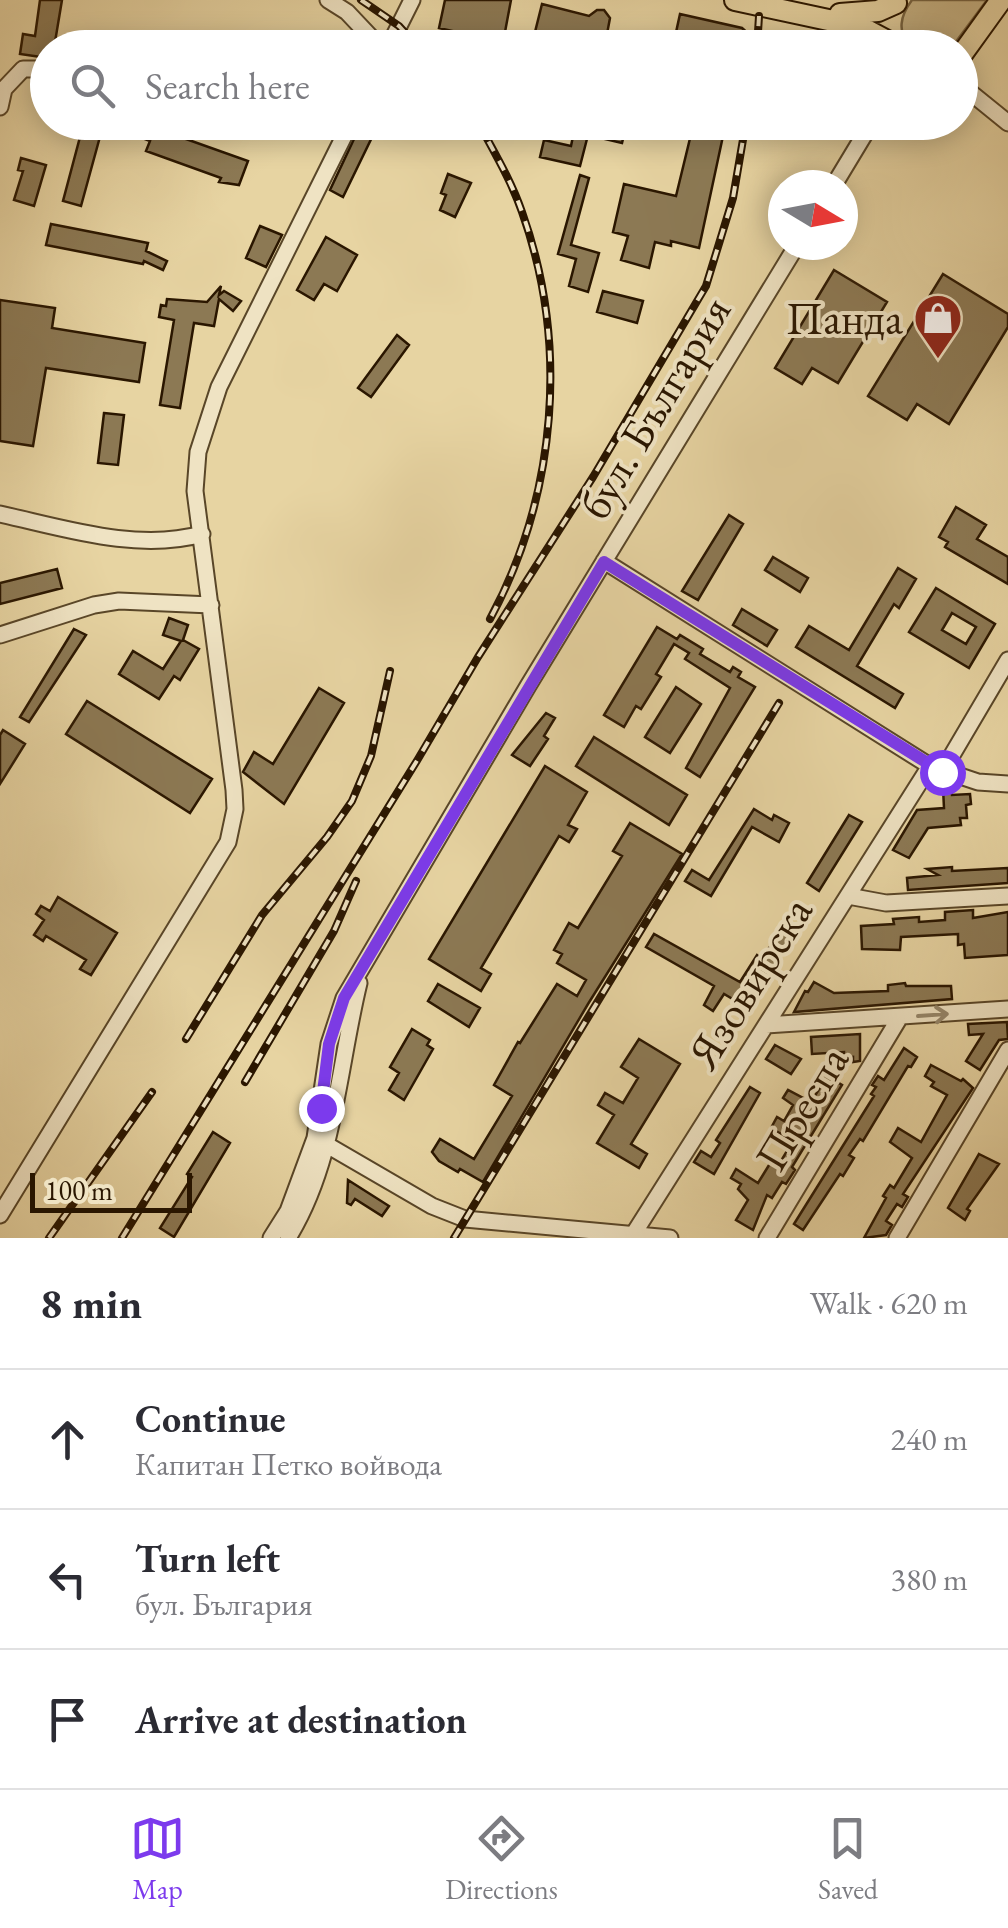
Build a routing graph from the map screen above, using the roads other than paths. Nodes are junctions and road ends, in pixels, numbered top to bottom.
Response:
1 (328, 0) edge
2 (412, 0) edge
3 (735, 0) edge
4 (898, 1) edge
5 (1003, 2) edge
6 (806, 13) junction
7 (366, 30) edge
8 (395, 30) edge
9 (866, 30) edge
10 (891, 30) edge
11 (978, 34) edge
12 (30, 69) edge
13 (978, 96) edge
14 (0, 107) edge
15 (1008, 123) edge
16 (340, 140) edge
17 (861, 140) edge
18 (843, 170) edge
19 (788, 260) edge
20 (0, 514) edge
21 (202, 534) junction
22 (604, 562) junction
23 (211, 605) junction
24 (0, 634) edge
25 (1008, 660) edge
26 (936, 769) junction
27 (1008, 784) edge
28 (848, 896) junction
29 (1008, 896) edge
30 (1008, 1010) edge
31 (900, 1017) junction
32 (766, 1025) junction
33 (1006, 1057) edge
34 (321, 1141) junction
35 (0, 1214) edge
36 (632, 1237) edge
37 (272, 1238) edge
38 (288, 1238) edge
39 (670, 1238) edge
40 (767, 1238) edge
41 (897, 1238) edge

1 - 7 street
2 - 8 street
3 - 6 main road
4 - 6 main road
4 - 10 main road
5 - 11 main road
6 - 9 main road
12 - 14 street
13 - 15 street
16 - 21 street
17 - 18 street
19 - 22 street, бул. България
20 - 21 street
21 - 23 street
22 - 26 street
22 - 34 street, бул. България
23 - 24 street
23 - 35 street
25 - 26 street, Язовирска
26 - 27 street
26 - 28 street, Язовирска
28 - 29 street
28 - 32 street, Язовирска
31 -> 30 street
31 - 32 street
31 - 40 street, Преспа
32 - 36 street, Язовирска
33 - 41 street
34 - 36 street
34 - 37 street, бул. България
34 - 38 street, бул. България
36 - 39 street

